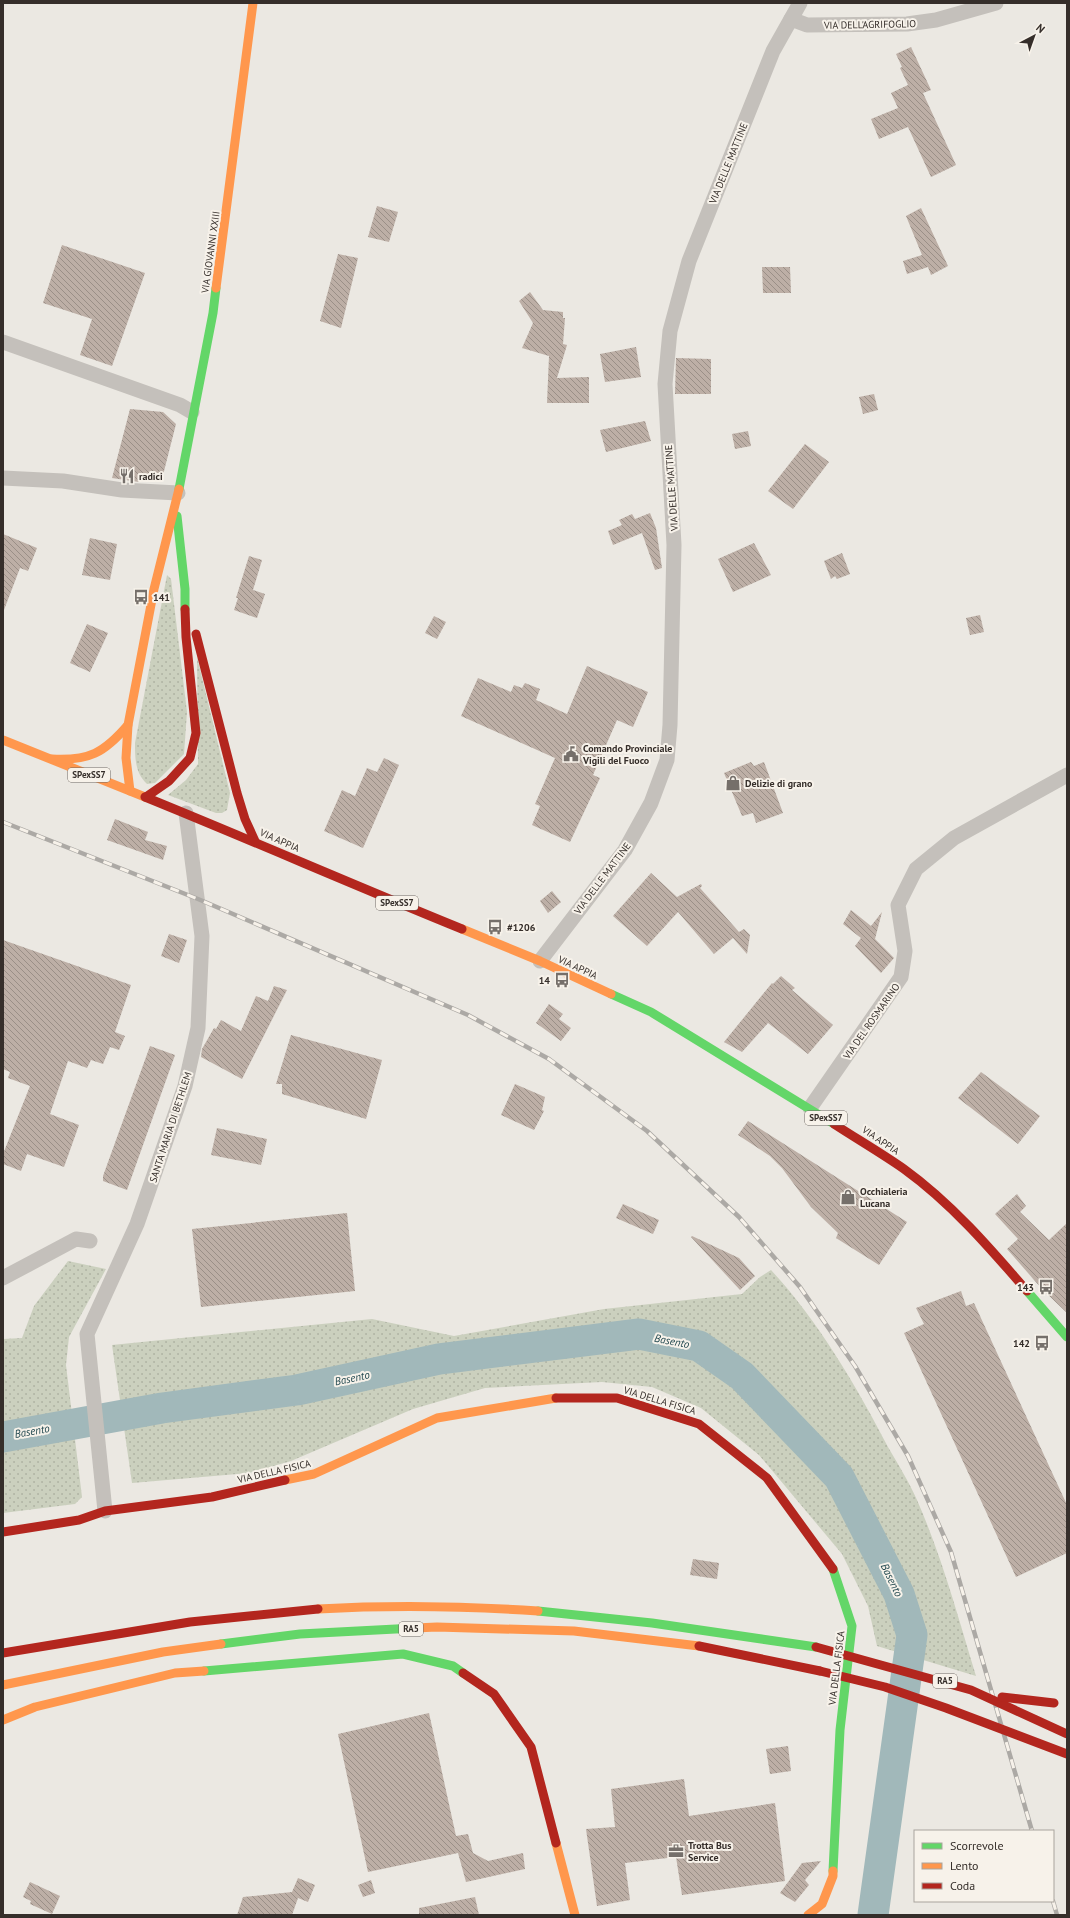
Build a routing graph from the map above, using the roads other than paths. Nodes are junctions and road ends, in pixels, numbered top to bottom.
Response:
1 (253, 3) edge
2 (800, 3) edge
3 (996, 3) edge
4 (791, 19) junction
5 (3, 342) edge
6 (192, 412) junction
7 (3, 478) edge
8 (176, 497) junction
9 (185, 589) junction
10 (128, 725) junction
11 (3, 740) edge
12 (49, 759) junction
13 (1067, 776) edge
14 (130, 791) junction
15 (146, 797) junction
16 (186, 813) junction
17 (255, 841) junction
18 (540, 961) junction
19 (810, 1108) junction
20 (90, 1241) dead end
21 (3, 1278) edge
22 (1067, 1337) edge
23 (105, 1512) junction
24 (3, 1532) edge
25 (54, 1646) junction
26 (3, 1653) edge
27 (3, 1660) edge
28 (3, 1685) edge
29 (971, 1690) junction
30 (1057, 1702) dead end
31 (3, 1720) edge
32 (1067, 1734) edge
33 (1067, 1754) edge
34 (575, 1915) edge
35 (808, 1915) edge

1 - 6 main road, VIA GIOVANNI XXIII
2 - 4 street, VIA DELLE MATTINE
3 - 4 street, VIA DELL'AGRIFOGLIO
4 - 18 street, VIA DELLE MATTINE
5 - 6 street
6 - 8 main road, VIA GIOVANNI XXIII
7 - 8 street
8 - 9 main road
8 - 10 main road
9 - 15 main road
9 - 17 main road
10 - 12 main road
10 - 14 main road
11 - 12 main road, VIA APPIA / SPexSS7
12 - 14 main road, VIA APPIA / SPexSS7
13 - 19 street, VIA DEL ROSMARINO
14 - 15 main road, VIA APPIA / SPexSS7
15 - 16 main road, VIA APPIA / SPexSS7
16 - 17 main road, VIA APPIA / SPexSS7
16 - 23 street, SANTA MARIA DI BETHLEM
17 - 18 main road, VIA APPIA / SPexSS7
18 - 19 main road, VIA APPIA / SPexSS7
19 - 22 main road, VIA APPIA / SPexSS7
20 - 21 street
23 - 24 main road, VIA DELLA FISICA
23 - 35 main road, VIA DELLA FISICA
25 - 26 main road
25 - 27 main road, RA5
25 - 29 main road, RA5, bridge
28 - 33 main road, RA5, bridge
29 - 30 main road, bridge
29 - 32 main road, RA5, bridge
31 - 34 main road

